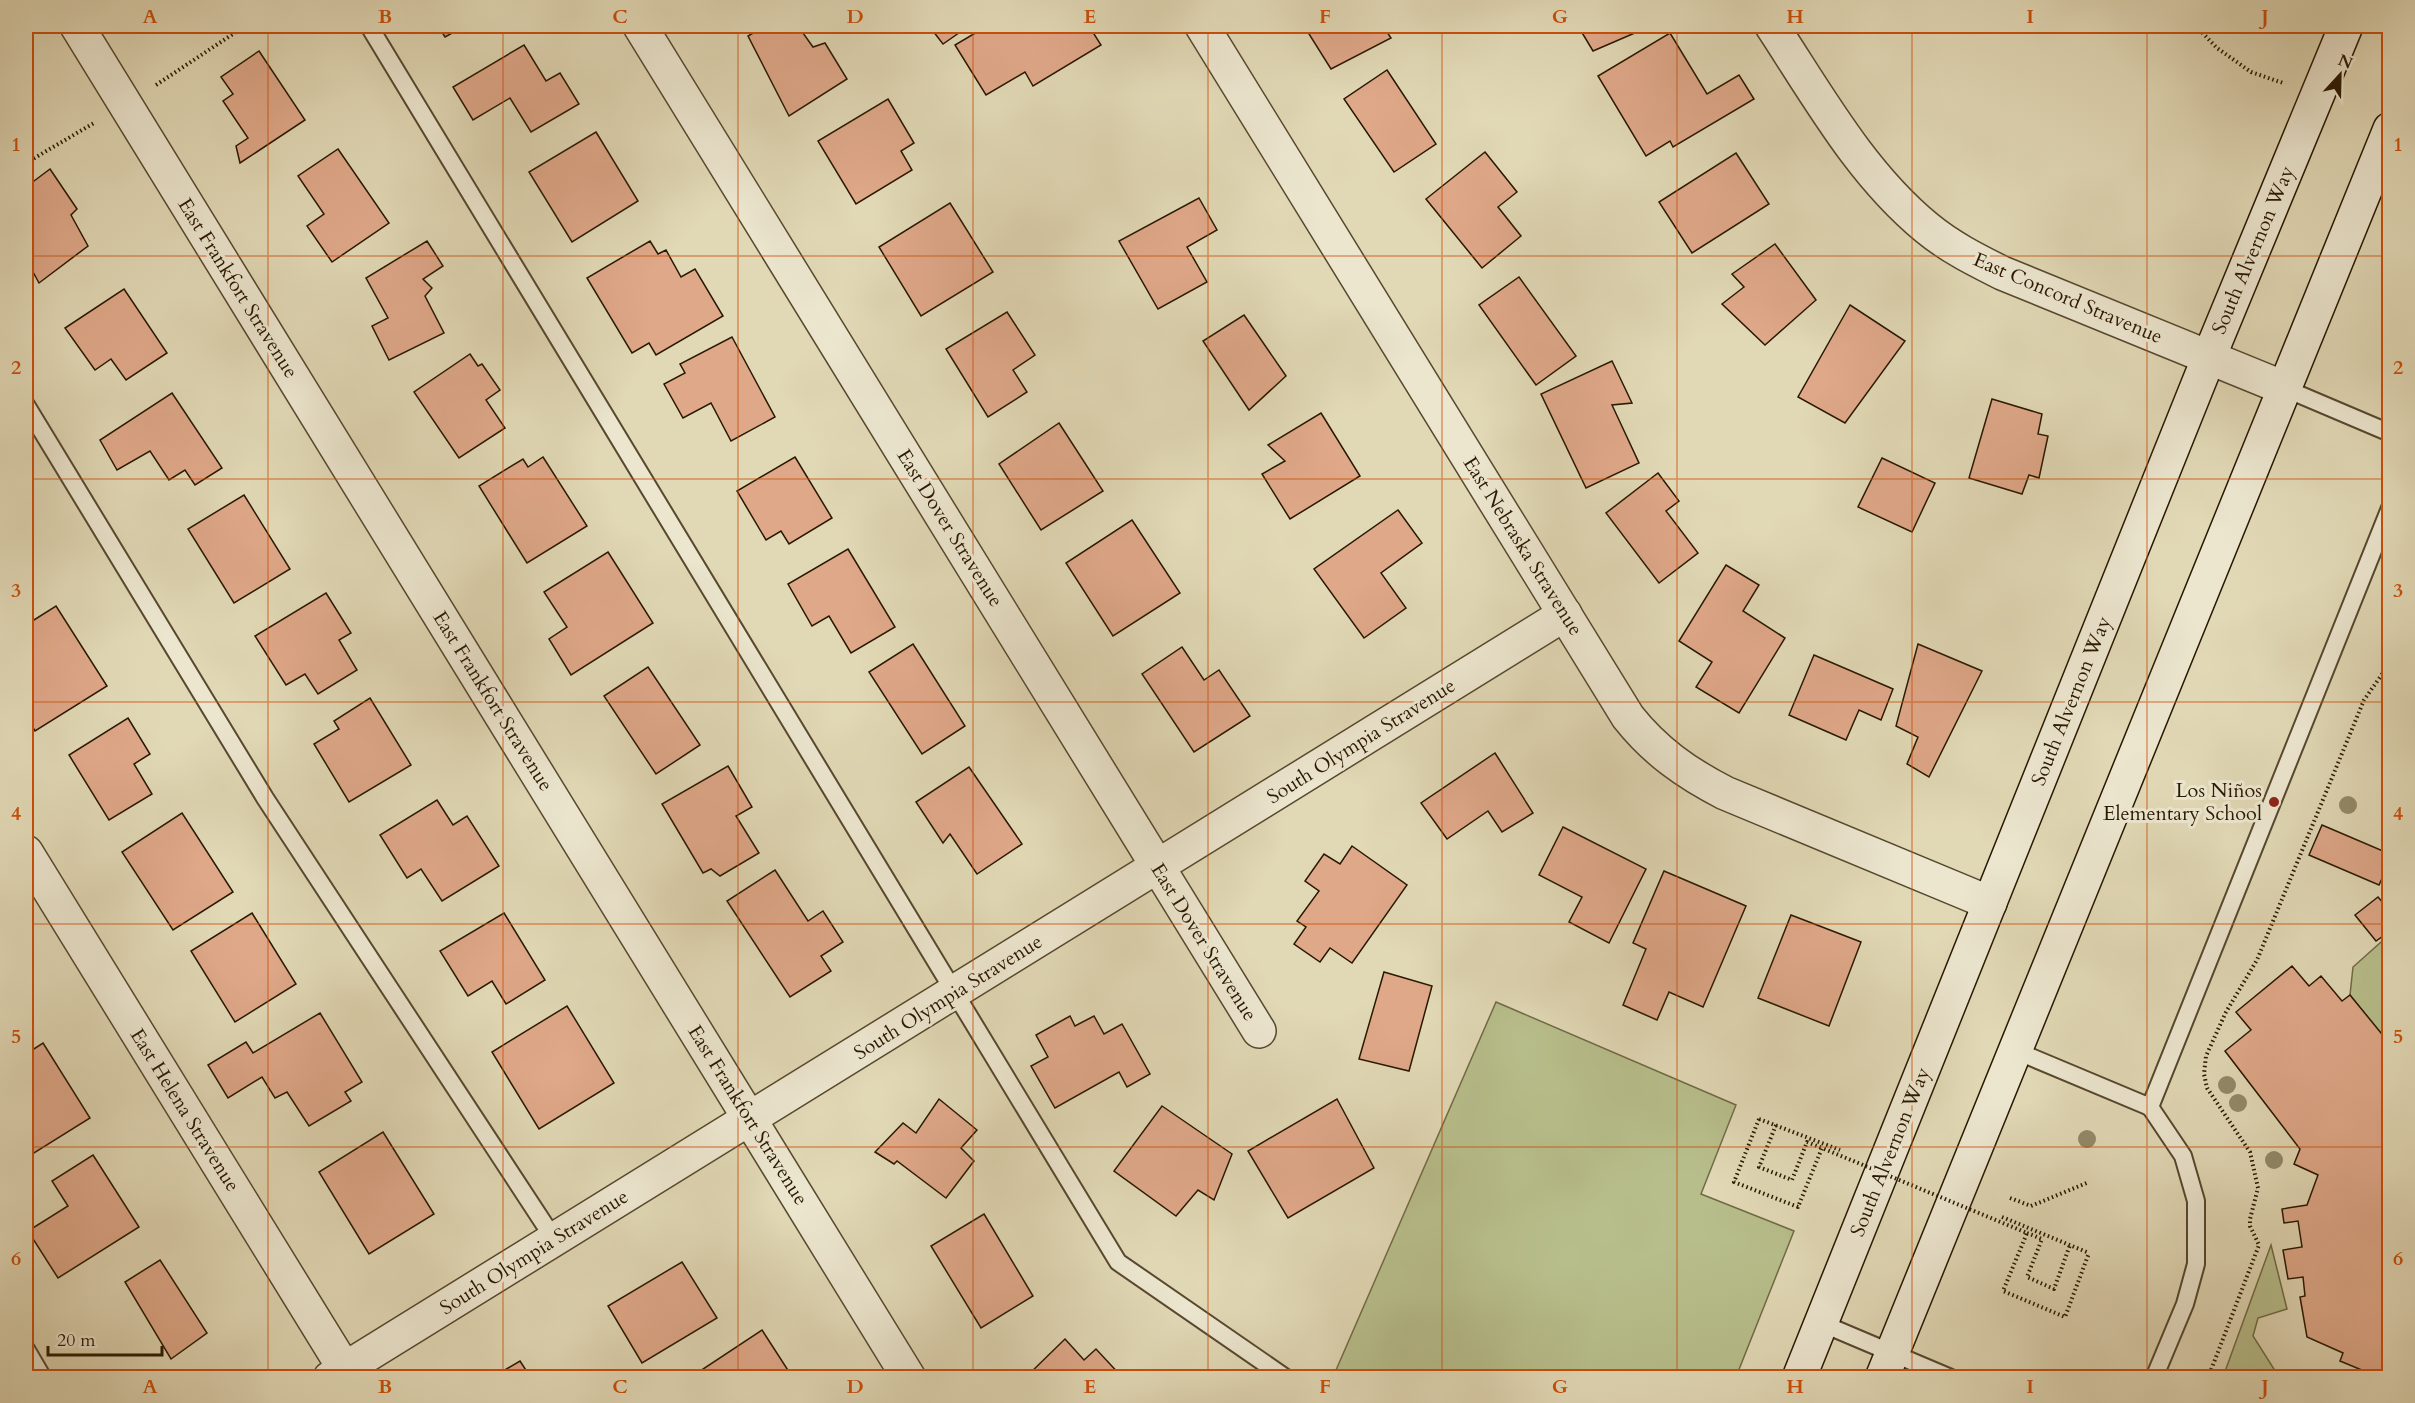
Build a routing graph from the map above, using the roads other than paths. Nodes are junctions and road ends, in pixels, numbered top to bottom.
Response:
1 (77, 26) edge
2 (369, 26) edge
3 (640, 26) edge
4 (1202, 26) edge
5 (1772, 26) edge
6 (2346, 26) edge
7 (2390, 129) edge
8 (2209, 357) junction
9 (2284, 388) junction
10 (26, 405) edge
11 (2390, 433) edge
12 (2390, 508) edge
13 (1565, 614) junction
14 (26, 852) edge
15 (1158, 867) junction
16 (1990, 903) junction
17 (955, 993) junction
18 (1259, 1031) dead end
19 (2014, 1050) junction
20 (2150, 1107) junction
21 (750, 1119) junction
22 (554, 1239) junction
23 (1821, 1323) junction
24 (26, 1349) edge
25 (1887, 1365) edge
26 (337, 1373) edge
27 (43, 1377) edge
28 (909, 1377) edge
29 (1286, 1377) edge
30 (1799, 1377) edge
31 (1951, 1377) edge
32 (2154, 1377) edge

1 - 21 street, East Frankfort Stravenue
2 - 17 lane
3 - 15 street, East Dover Stravenue
4 - 13 street, East Nebraska Stravenue
5 - 8 street, East Concord Stravenue
6 - 8 street, South Alvernon Way
7 - 9 street
8 - 9 street, East Concord Stravenue
8 - 16 street, South Alvernon Way
9 - 11 lane
9 - 19 street
10 - 22 lane
12 - 20 lane
13 - 15 street, South Olympia Stravenue
13 - 16 street, East Nebraska Stravenue
14 - 26 street, East Helena Stravenue
15 - 17 street, South Olympia Stravenue
15 - 18 street, East Dover Stravenue
16 - 23 street, South Alvernon Way
17 - 21 street, South Olympia Stravenue
17 - 29 lane
19 - 20 lane
19 - 25 street
20 - 32 lane
21 - 22 street, South Olympia Stravenue
21 - 28 street, East Frankfort Stravenue
22 - 26 street, South Olympia Stravenue
23 - 25 lane
23 - 30 street, South Alvernon Way
24 - 27 lane
25 - 31 lane

